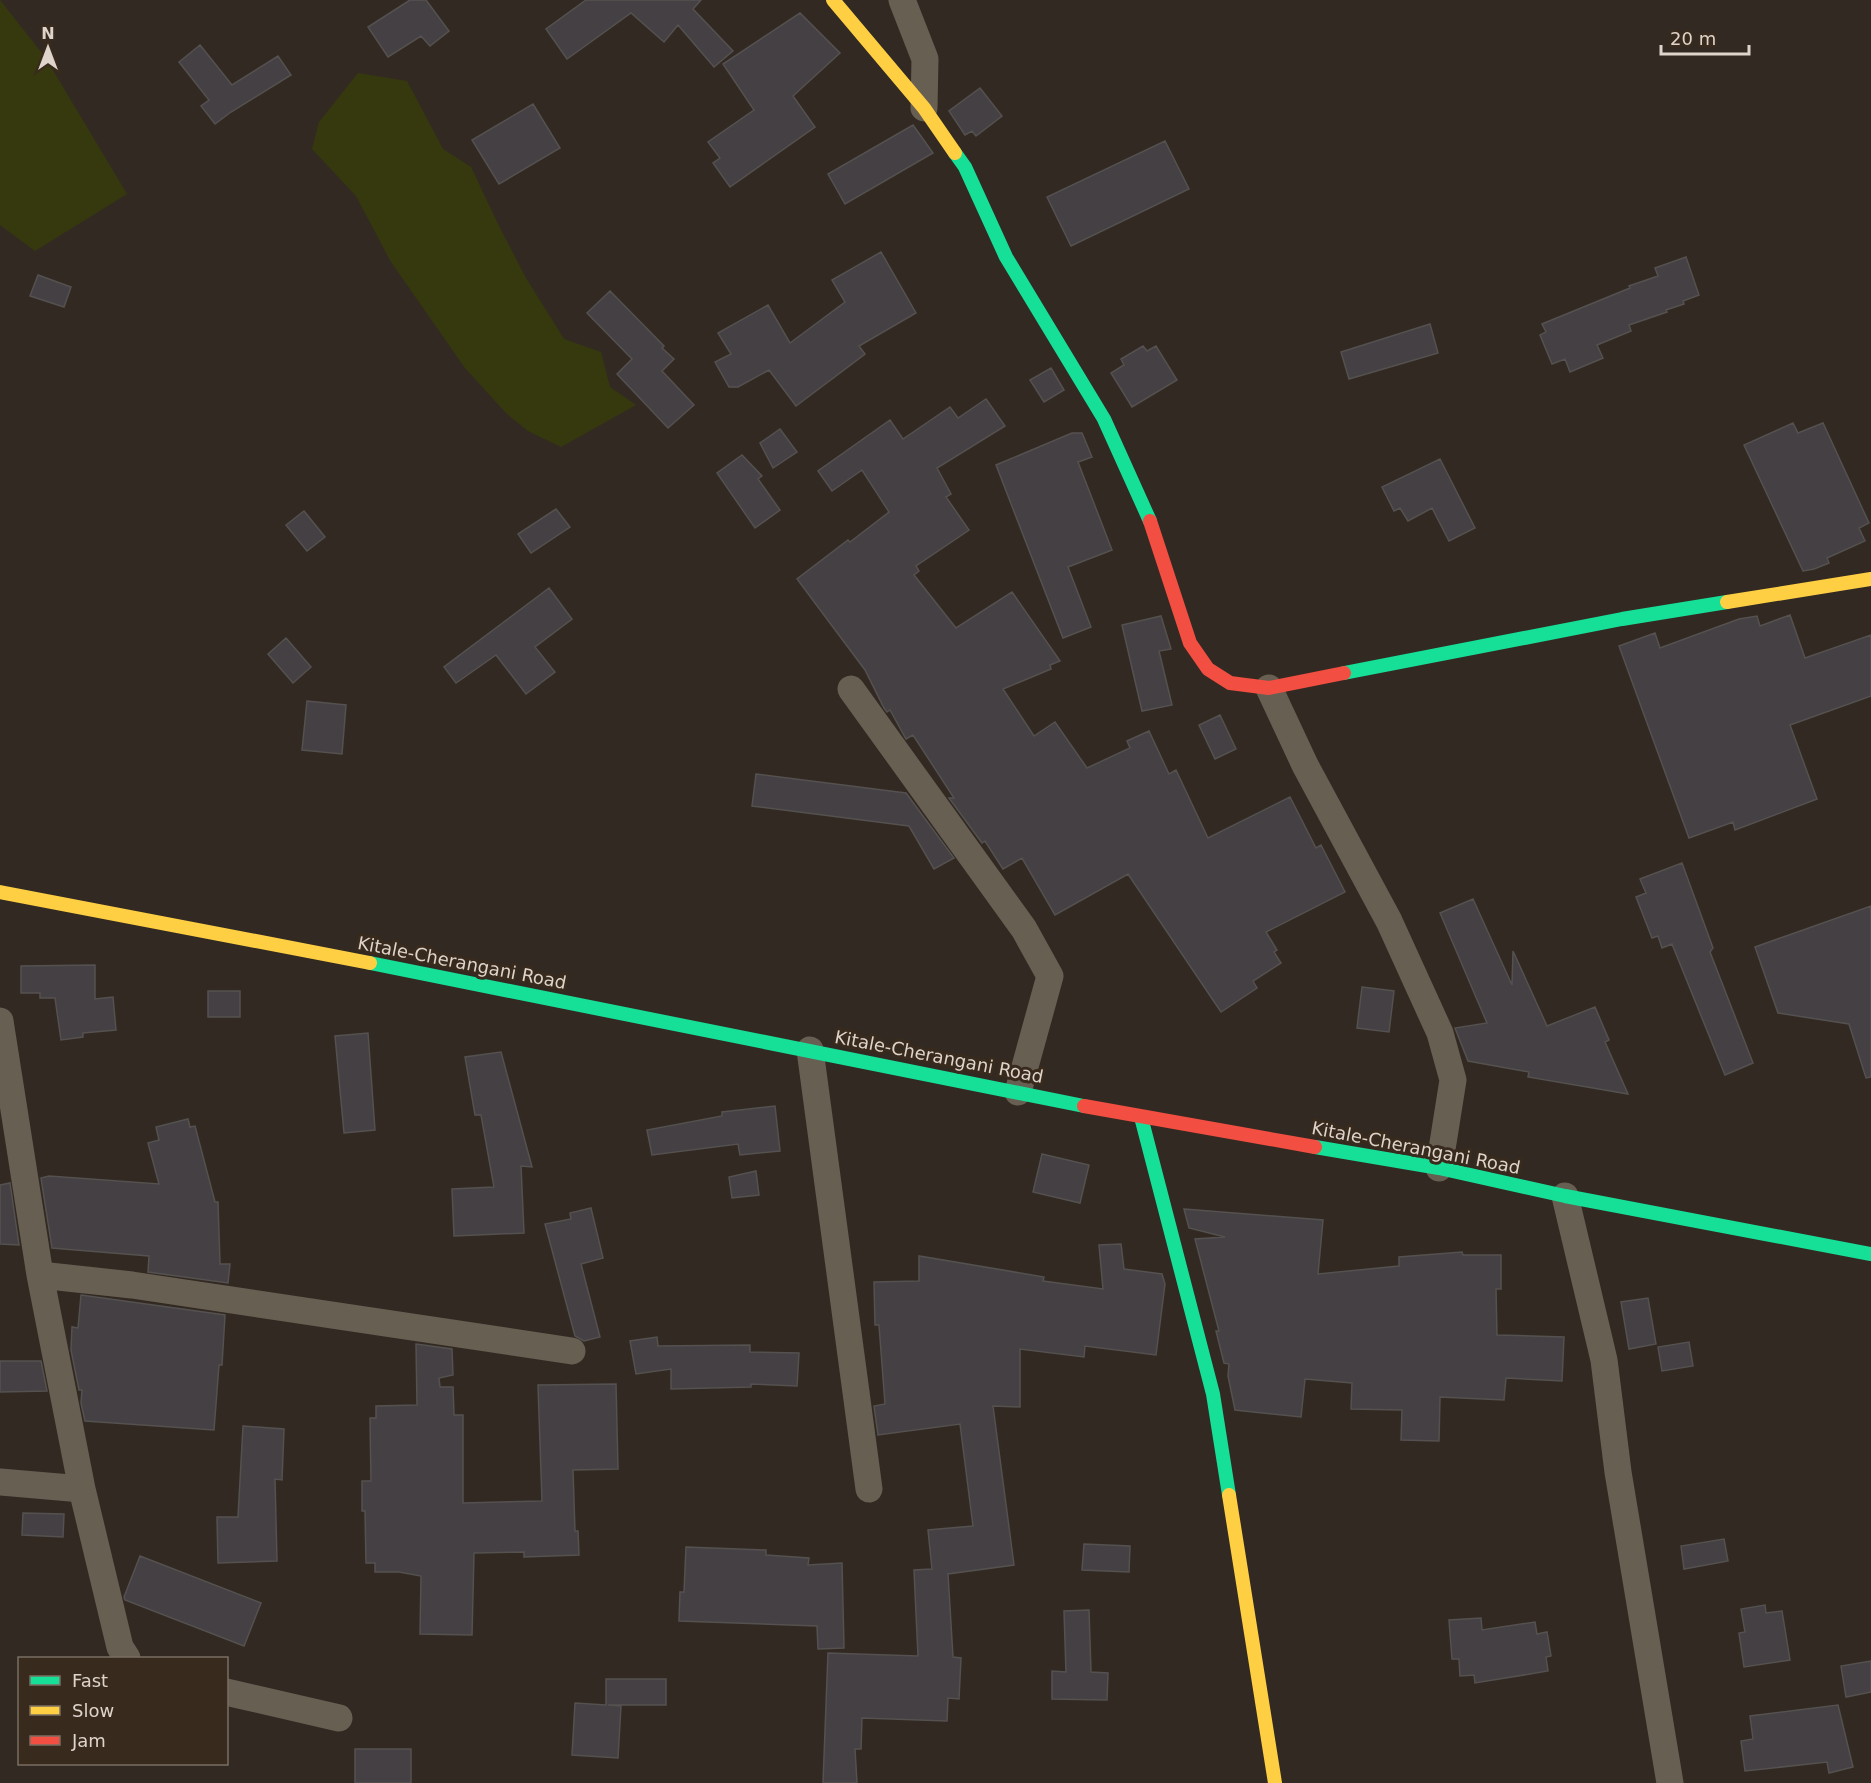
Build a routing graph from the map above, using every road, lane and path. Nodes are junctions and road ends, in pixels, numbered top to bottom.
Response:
1 (833, 0) edge
2 (902, 0) edge
3 (924, 108) junction
4 (1871, 579) edge
5 (1269, 688) junction
6 (851, 690) dead end
7 (0, 892) edge
8 (0, 1021) edge
9 (810, 1050) junction
10 (1018, 1092) junction
11 (1142, 1117) junction
12 (1439, 1168) junction
13 (1565, 1196) junction
14 (1871, 1254) edge
15 (40, 1275) junction
16 (572, 1352) dead end
17 (0, 1482) edge
18 (82, 1488) junction
19 (869, 1489) dead end
20 (126, 1657) edge
21 (228, 1692) edge
22 (339, 1718) dead end
23 (1275, 1783) edge
24 (1670, 1783) edge

1 - 3 street
2 - 3 street
3 - 5 street
4 - 5 street
5 - 12 street
6 - 10 street
7 - 9 street, Kitale-Cherangani Road
8 - 15 street
9 - 10 street, Kitale-Cherangani Road
9 - 19 street
10 - 11 street, Kitale-Cherangani Road
11 - 12 street, Kitale-Cherangani Road
11 - 23 street
12 - 13 street, Kitale-Cherangani Road
13 - 14 street, Kitale-Cherangani Road
13 - 24 street
15 - 16 street
15 - 18 street
17 - 18 street
18 - 20 street
21 - 22 street

